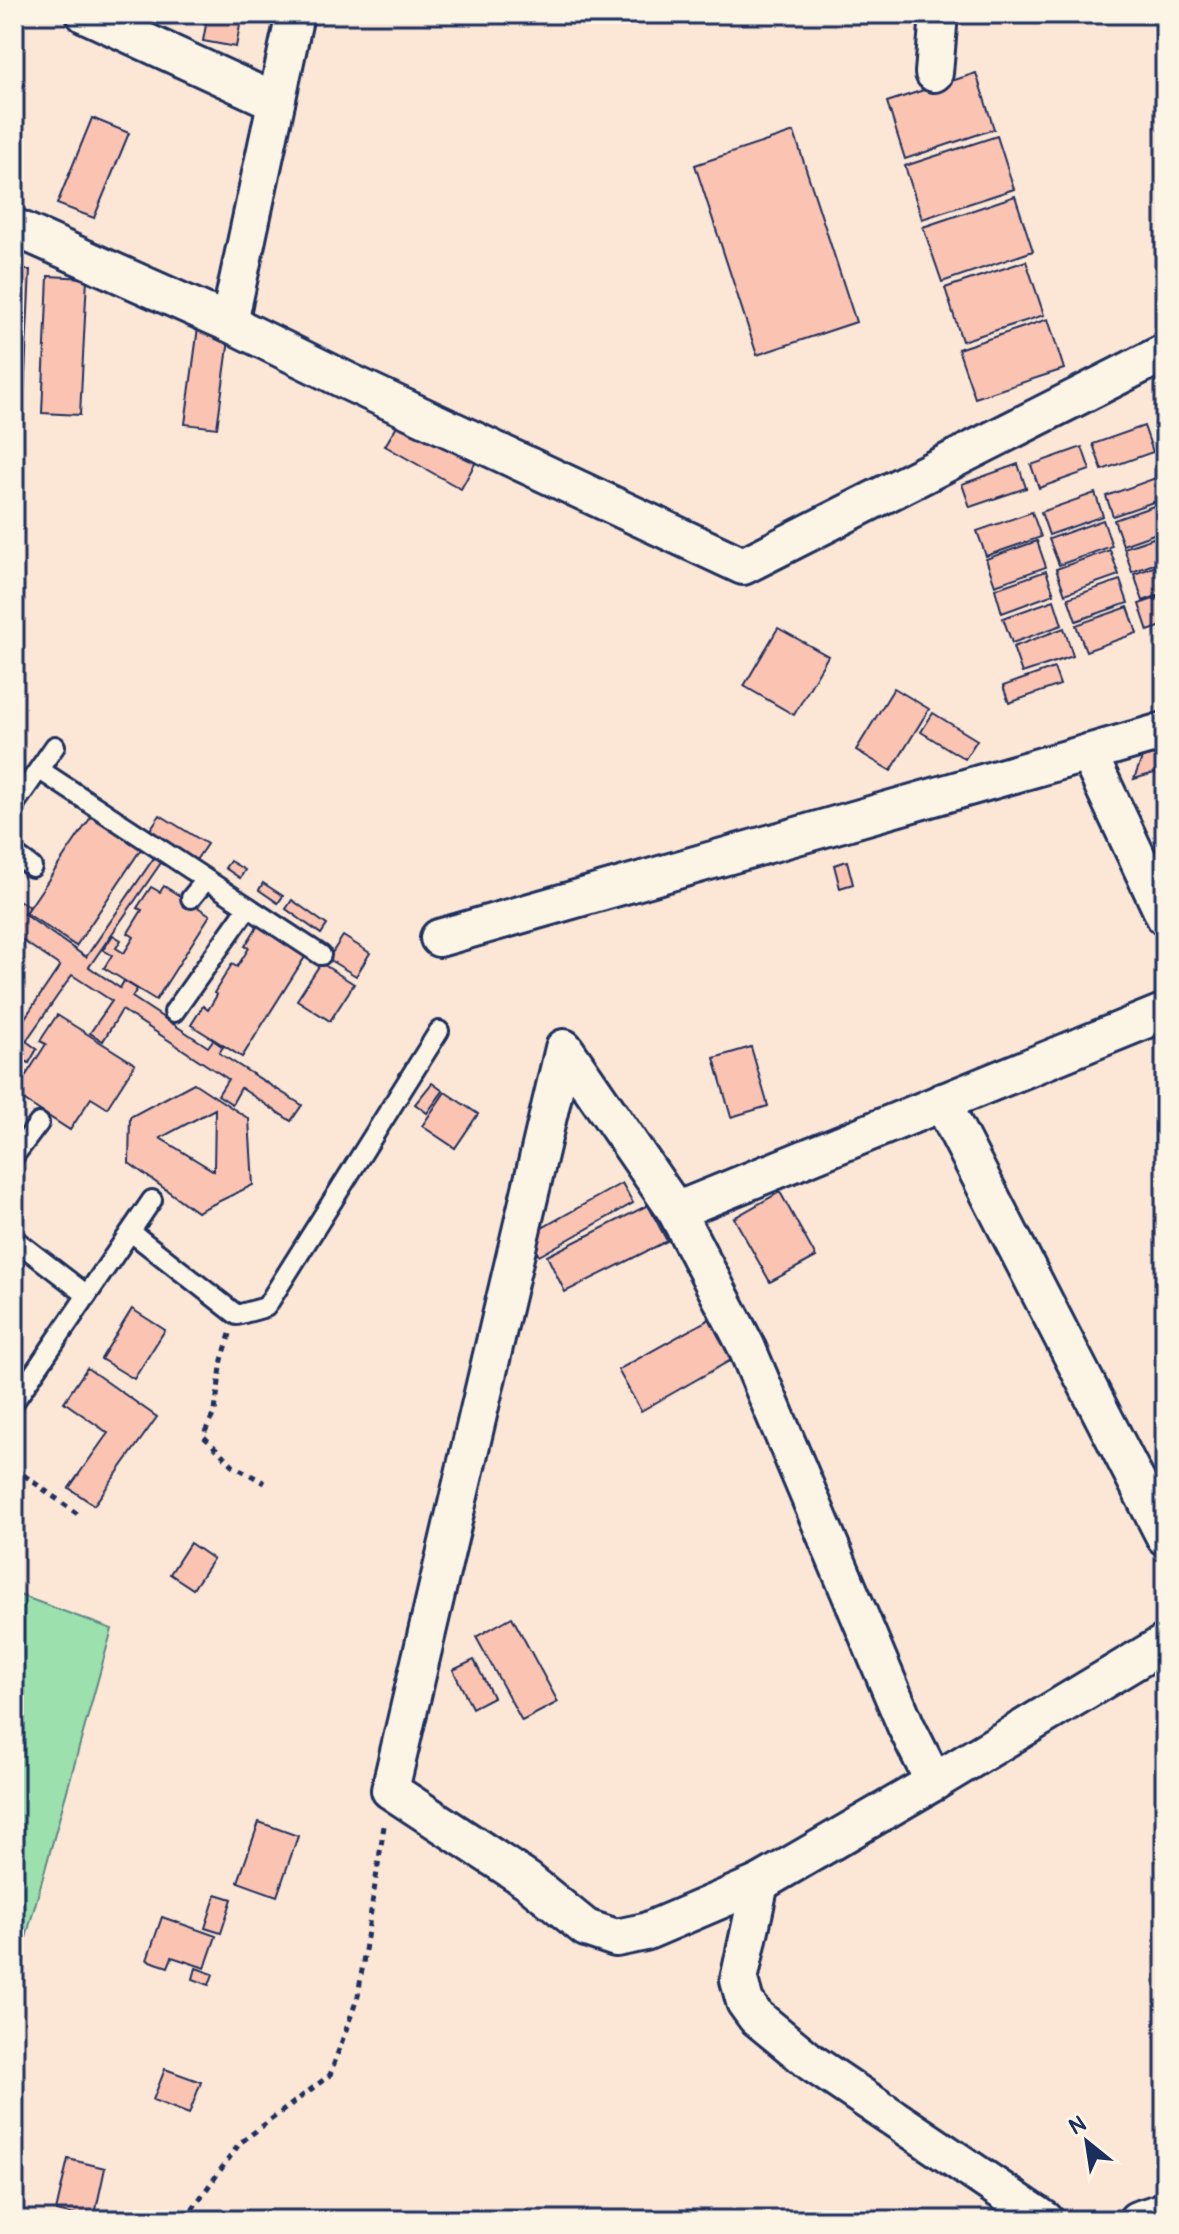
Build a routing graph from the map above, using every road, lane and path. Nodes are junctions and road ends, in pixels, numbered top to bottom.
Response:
1 (85, 14) edge
2 (295, 14) edge
3 (939, 14) edge
4 (934, 73) dead end
5 (276, 102) junction
6 (14, 227) edge
7 (229, 323) junction
8 (1162, 354) dead end
9 (1165, 731) edge
10 (55, 746) dead end
11 (1088, 753) junction
12 (40, 770) junction
13 (14, 805) edge
14 (14, 854) edge
15 (32, 867) dead end
16 (206, 880) junction
17 (191, 898) dead end
18 (248, 907) junction
19 (1165, 917) edge
20 (439, 938) dead end
21 (321, 955) dead end
22 (174, 1012) dead end
23 (1165, 1012) edge
24 (439, 1031) dead end
25 (942, 1102) junction
26 (39, 1123) dead end
27 (14, 1156) edge
28 (152, 1200) dead end
29 (676, 1211) junction
30 (131, 1232) junction
31 (14, 1239) edge
32 (87, 1295) junction
33 (237, 1315) junction
34 (14, 1402) edge
35 (14, 1468) edge
36 (265, 1483) dead end
37 (79, 1515) dead end
38 (1165, 1537) edge
39 (1165, 1643) edge
40 (934, 1782) junction
41 (390, 1790) junction
42 (760, 1883) junction
43 (1165, 2211) edge
44 (187, 2220) edge
45 (1045, 2220) edge
46 (1137, 2220) edge

1 - 5 street
2 - 5 street
3 - 4 street
5 - 7 street
6 - 7 street
7 - 8 street
9 - 11 street
10 - 12 lane
11 - 19 street
11 - 20 street
12 - 13 lane
12 - 16 lane
14 - 15 lane
16 - 17 lane
16 - 18 lane
18 - 21 lane
18 - 22 lane
23 - 25 street
24 - 33 lane
25 - 29 street
25 - 38 street
26 - 27 lane
28 - 30 lane
29 - 40 street
29 - 41 street
30 - 32 lane
30 - 33 lane
31 - 32 lane
32 - 34 lane
33 - 36 path
35 - 37 path
39 - 40 street
40 - 42 street
41 - 42 street
41 - 44 path
42 - 45 street
43 - 46 street

